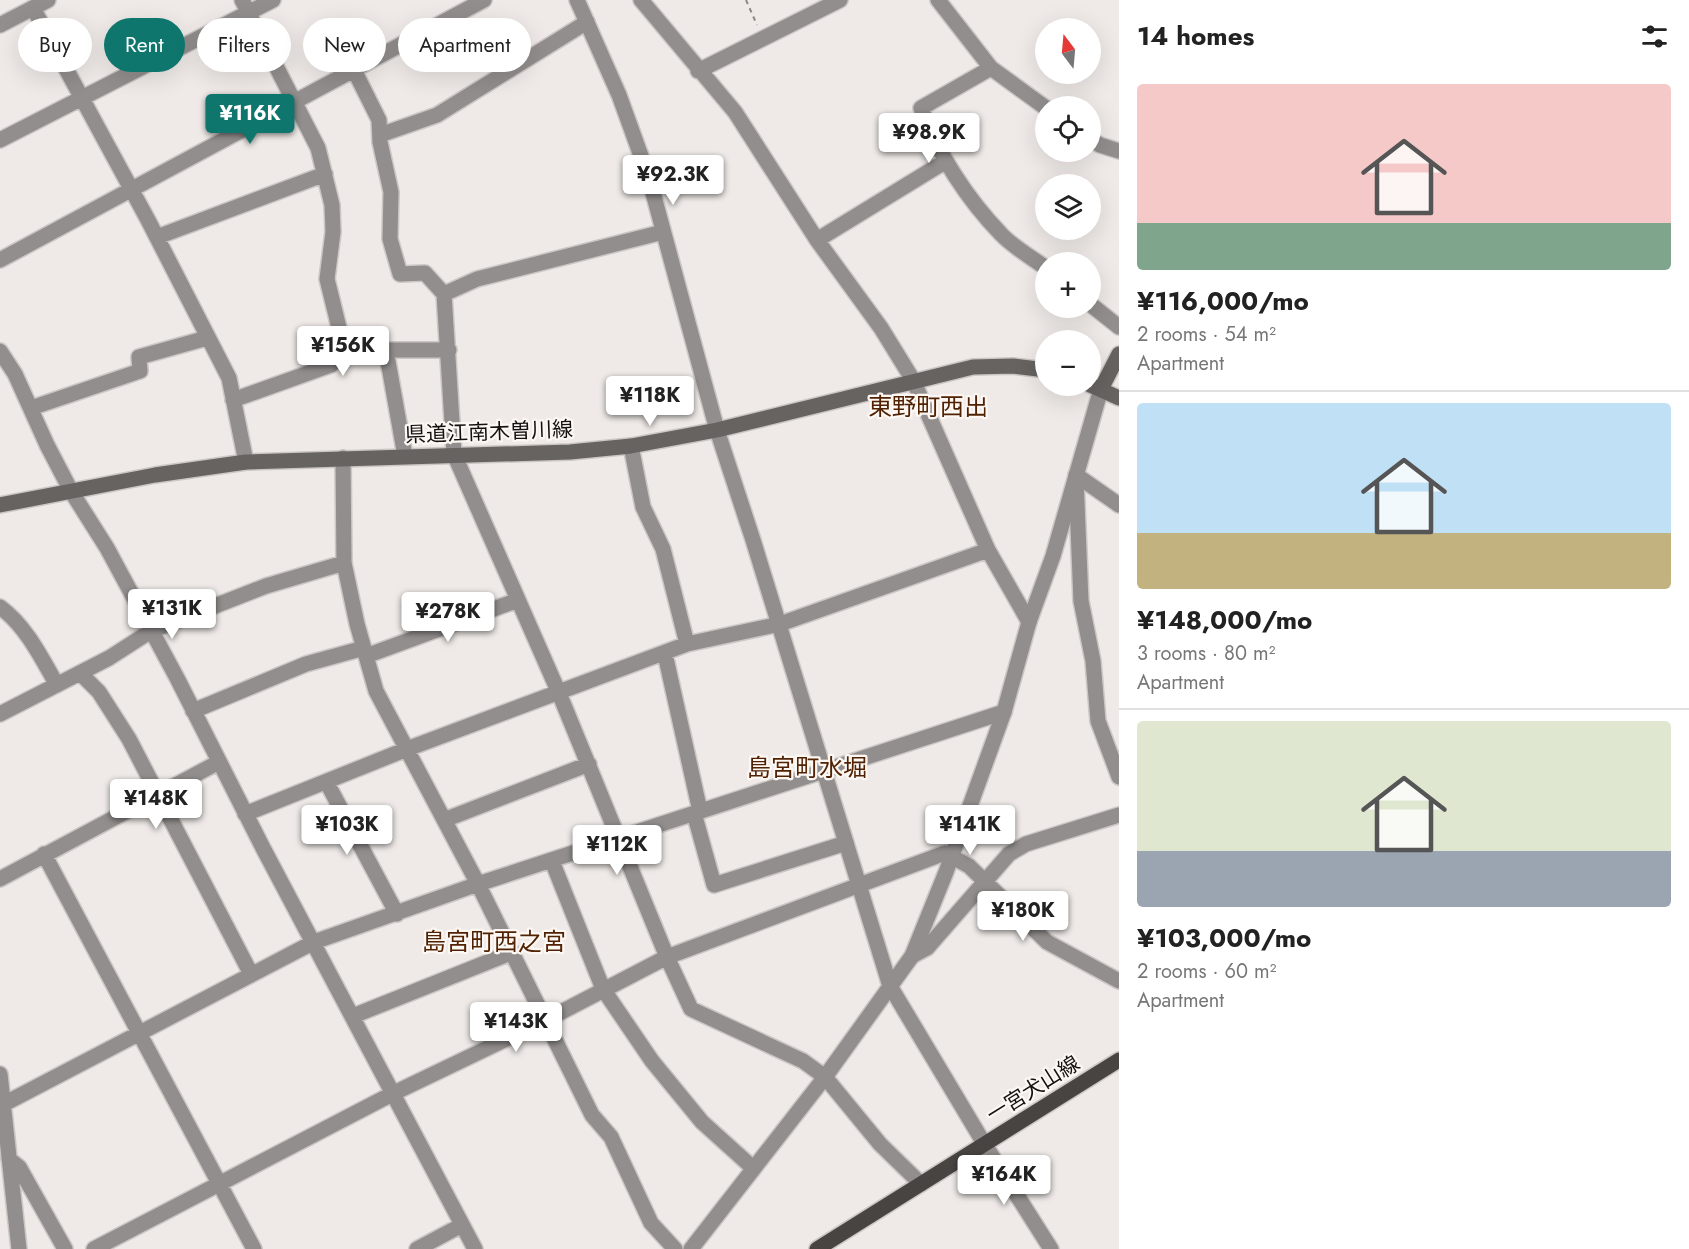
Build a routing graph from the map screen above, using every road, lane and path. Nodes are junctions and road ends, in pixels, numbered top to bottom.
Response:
1 (48, 0) edge
2 (273, 0) edge
3 (484, 0) edge
4 (577, 0) edge
5 (640, 0) edge
6 (746, 0) edge
7 (840, 0) edge
8 (938, 0) edge
9 (245, 6) edge
10 (33, 8) junction
11 (587, 22) junction
12 (0, 25) edge
13 (764, 39) junction
14 (386, 53) edge
15 (991, 68) junction
16 (698, 71) junction
17 (350, 72) edge
18 (355, 72) edge
19 (82, 98) junction
20 (1035, 100) edge
21 (294, 104) junction
22 (380, 135) junction
23 (0, 140) edge
24 (1101, 145) edge
25 (1119, 151) edge
26 (946, 161) junction
27 (325, 174) junction
28 (131, 190) junction
29 (663, 232) junction
30 (156, 237) junction
31 (818, 240) junction
32 (0, 260) edge
33 (1035, 260) edge
34 (444, 294) junction
35 (1101, 313) edge
36 (1119, 327) edge
37 (207, 338) junction
38 (386, 350) junction
39 (449, 350) junction
40 (0, 351) edge
41 (345, 352) junction
42 (1119, 354) edge
43 (1035, 369) edge
44 (913, 380) junction
45 (1101, 380) edge
46 (1101, 389) edge
47 (1094, 396) edge
48 (1119, 398) edge
49 (233, 400) junction
50 (31, 408) junction
51 (717, 430) junction
52 (631, 446) junction
53 (454, 454) junction
54 (405, 456) junction
55 (342, 458) junction
56 (246, 462) junction
57 (1076, 475) junction
58 (71, 491) junction
59 (0, 505) edge
60 (1119, 505) edge
61 (988, 550) junction
62 (344, 563) junction
63 (518, 600) junction
64 (1, 609) edge
65 (1029, 622) junction
66 (780, 624) junction
67 (151, 631) junction
68 (687, 644) junction
69 (365, 652) junction
70 (664, 654) junction
71 (80, 673) junction
72 (57, 685) junction
73 (559, 693) junction
74 (193, 711) junction
75 (1004, 712) junction
76 (0, 714) edge
77 (408, 749) junction
78 (219, 762) junction
79 (589, 764) junction
80 (824, 771) junction
81 (1119, 777) edge
82 (327, 783) junction
83 (156, 795) junction
84 (697, 812) junction
85 (245, 814) junction
86 (1119, 815) edge
87 (444, 820) junction
88 (619, 838) junction
89 (846, 843) junction
90 (44, 854) junction
91 (952, 857) junction
92 (552, 861) junction
93 (0, 879) edge
94 (985, 880) junction
95 (478, 884) junction
96 (860, 885) junction
97 (397, 914) junction
98 (314, 942) junction
99 (513, 952) junction
100 (912, 956) junction
101 (667, 957) junction
102 (251, 974) junction
103 (1119, 981) edge
104 (890, 986) junction
105 (603, 989) junction
106 (353, 1016) junction
107 (546, 1020) junction
108 (140, 1031) junction
109 (1119, 1060) edge
110 (0, 1074) edge
111 (825, 1077) junction
112 (394, 1093) junction
113 (2, 1105) edge
114 (985, 1145) junction
115 (9, 1159) junction
116 (753, 1168) junction
117 (220, 1183) junction
118 (921, 1184) junction
119 (462, 1225) junction
120 (1043, 1246) edge
121 (19, 1249) edge
122 (65, 1249) edge
123 (94, 1249) edge
124 (254, 1249) edge
125 (417, 1249) edge
126 (475, 1249) edge
127 (675, 1249) edge
128 (691, 1249) edge
129 (817, 1249) edge

1 - 10 street
2 - 9 street
3 - 14 street
4 - 11 street
5 - 16 street
6 - 13 path
7 - 13 street
8 - 15 street
9 - 19 street
9 - 21 street
10 - 12 street
10 - 19 street
11 - 22 street
11 - 29 street
13 - 16 street
15 - 20 street
15 - 26 street
16 - 31 street
17 - 21 street
18 - 22 street
19 - 23 street
19 - 28 street
21 - 27 street
21 - 28 street
22 - 34 street
24 - 25 street
26 - 31 street
26 - 33 street
27 - 30 street
27 - 41 street
28 - 30 street
28 - 32 street
29 - 34 street
29 - 51 street
30 - 37 street
31 - 44 street
34 - 39 street
35 - 36 street
37 - 49 street
37 - 50 street
38 - 39 street
38 - 41 street
38 - 54 street
39 - 53 street
40 - 50 street
41 - 49 street
42 - 45 main road
43 - 44 main road, 県道江南木曽川線
44 - 51 main road, 県道江南木曽川線
44 - 61 street
46 - 48 main road
47 - 57 street
49 - 56 street
50 - 58 street
51 - 52 main road, 県道江南木曽川線
51 - 66 street
52 - 53 main road, 県道江南木曽川線
52 - 68 street
53 - 54 main road, 県道江南木曽川線
53 - 63 street
54 - 55 main road, 県道江南木曽川線
55 - 56 main road, 県道江南木曽川線
55 - 62 street
56 - 58 main road, 県道江南木曽川線
57 - 60 street
57 - 65 street
57 - 81 street
58 - 59 main road, 県道江南木曽川線
58 - 67 street
61 - 65 street
61 - 66 street
62 - 67 street
62 - 69 street
63 - 69 street
63 - 73 street
64 - 72 street
65 - 75 street
66 - 68 street
66 - 80 street
67 - 71 street
67 - 74 street
68 - 70 street
69 - 74 street
69 - 77 street
70 - 73 street
70 - 84 street
71 - 72 street
71 - 83 street
72 - 76 street
73 - 77 street
73 - 79 street
74 - 78 street
75 - 80 street
75 - 91 street
77 - 82 street
77 - 87 street
78 - 83 street
78 - 85 street
79 - 87 street
79 - 88 street
80 - 84 street
80 - 89 street
82 - 85 street
82 - 97 street
83 - 90 street
83 - 102 street
84 - 88 street
84 - 89 street
85 - 98 street
86 - 94 street
87 - 95 street
88 - 92 street
88 - 101 street
89 - 96 street
90 - 93 street
90 - 108 street
91 - 94 street
91 - 96 street
91 - 100 street
92 - 95 street
92 - 105 street
94 - 100 street
94 - 103 street
95 - 97 street
95 - 99 street
96 - 101 street
96 - 104 street
97 - 98 street
98 - 102 street
98 - 106 street
99 - 106 street
99 - 107 street
100 - 104 street
101 - 105 street
101 - 111 street
102 - 108 street
104 - 111 street
104 - 114 street
105 - 107 street
105 - 116 street
106 - 112 street
107 - 112 street
107 - 127 street
108 - 113 street
108 - 117 street
109 - 114 main road, 一宮犬山線
110 - 113 street
111 - 116 street
111 - 118 street
112 - 117 street
112 - 119 street
113 - 115 street
114 - 118 main road, 一宮犬山線
114 - 120 street
115 - 121 street
115 - 122 street
116 - 128 street
117 - 123 street
117 - 124 street
118 - 129 main road, 一宮犬山線
119 - 125 street
119 - 126 street

